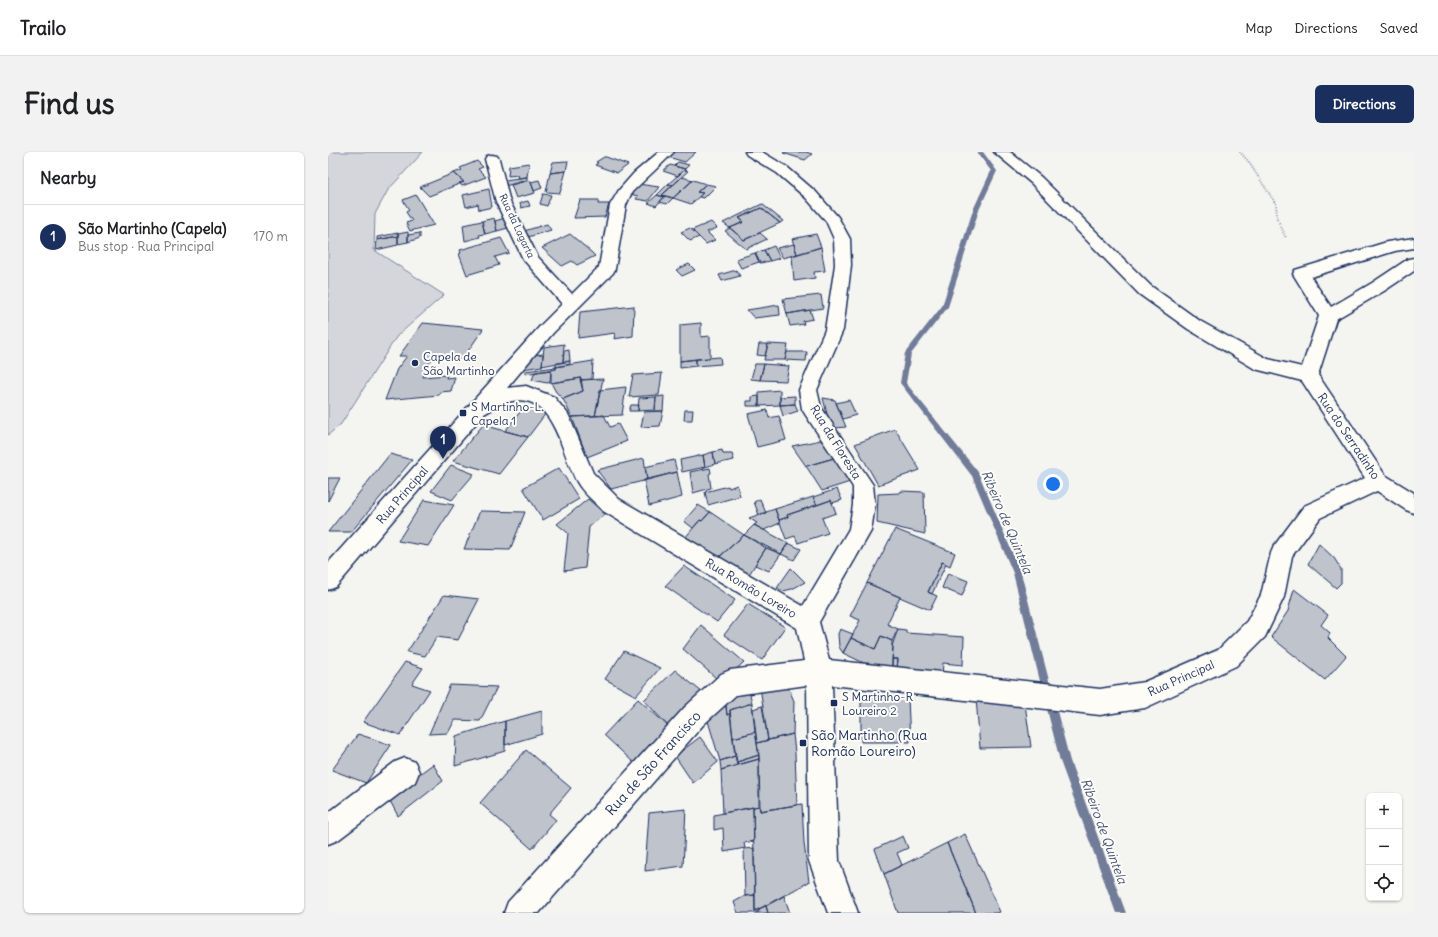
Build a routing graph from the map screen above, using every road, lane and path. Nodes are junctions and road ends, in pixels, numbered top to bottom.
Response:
1 (667, 152) edge
2 (752, 152) edge
3 (1001, 152) edge
4 (1240, 152) edge
5 (492, 159) dead end
6 (1286, 238) dead end
7 (1414, 244) edge
8 (1414, 262) edge
9 (572, 304) junction
10 (1328, 316) junction
11 (1308, 376) junction
12 (477, 409) junction
13 (1378, 481) junction
14 (1412, 500) edge
15 (328, 580) edge
16 (807, 620) junction
17 (819, 671) junction
18 (405, 772) dead end
19 (328, 830) edge
20 (519, 913) edge
21 (843, 913) edge

1 - 9 street, Rua Principal
2 - 16 street, Rua da Floresta
3 - 11 street
4 - 6 path
5 - 9 street, Rua da Lagarta
7 - 10 street
8 - 10 street
9 - 12 street, Rua Principal
10 - 11 street
11 - 13 street, Rua do Serradinho
12 - 15 street, Rua Principal
12 - 16 street, Rua Romão Loreiro
13 - 14 street, Rua do Serradinho
13 - 17 street, Rua Principal
16 - 17 street, Rua Romão Loreiro
17 - 20 street, Rua de São Francisco
17 - 21 street, Rua Romão Loreiro
18 - 19 street

